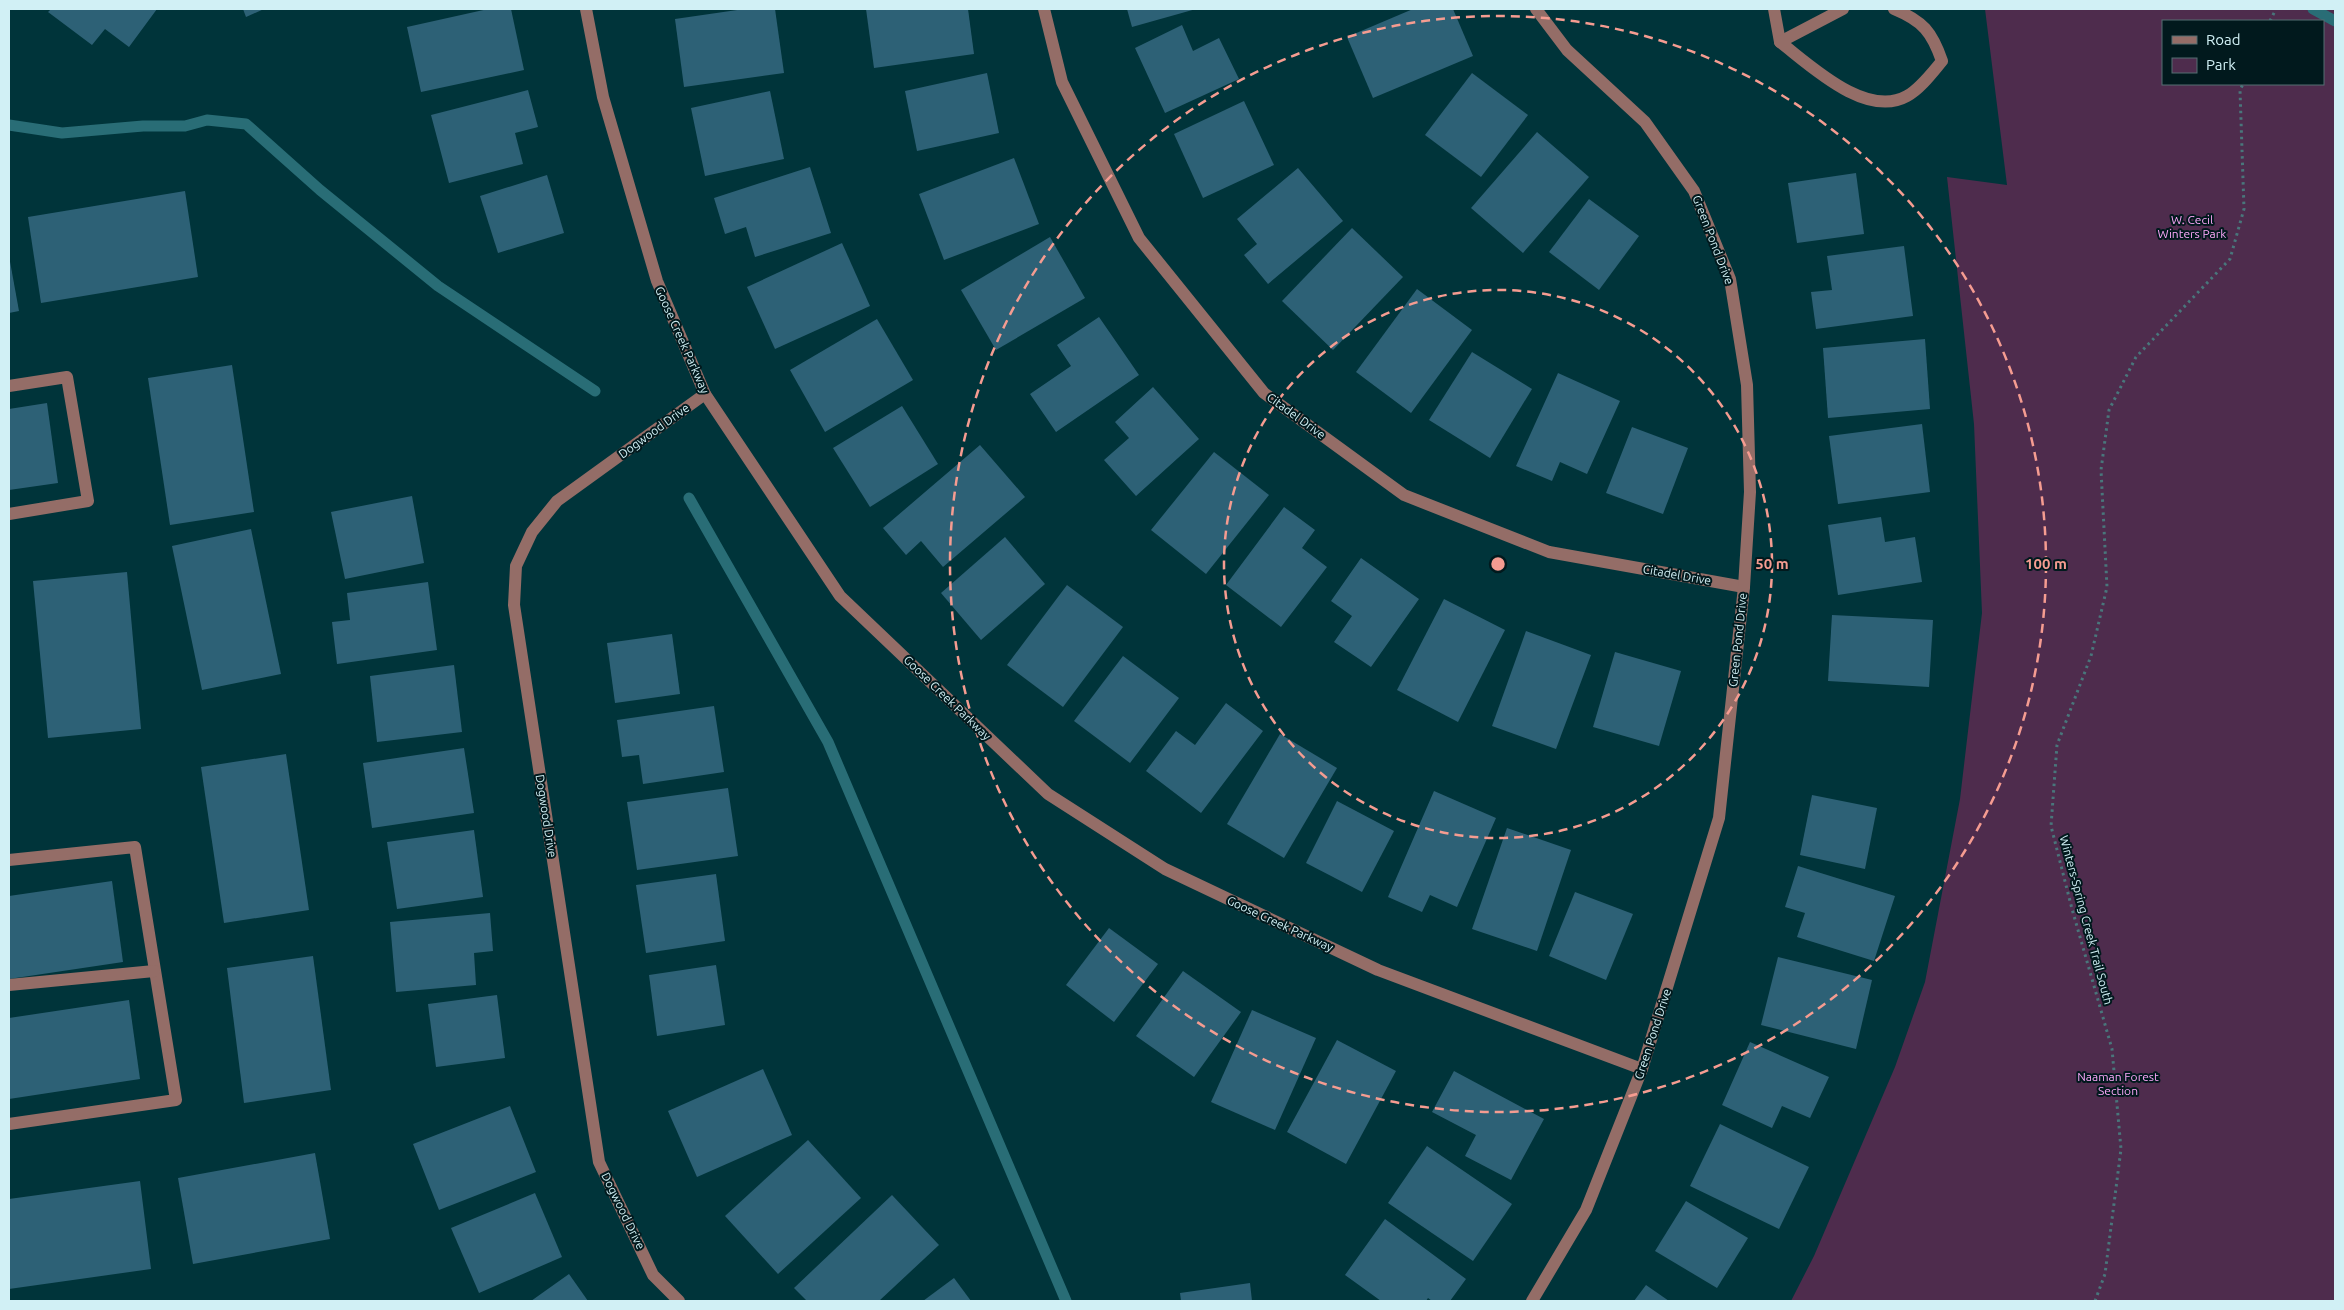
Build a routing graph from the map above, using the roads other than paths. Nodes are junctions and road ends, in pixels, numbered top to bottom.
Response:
1 (586, 9) edge
2 (1044, 9) edge
3 (1536, 9) edge
4 (1774, 9) edge
5 (1843, 9) edge
6 (1894, 9) edge
7 (1780, 42) junction
8 (9, 386) edge
9 (705, 394) junction
10 (9, 514) edge
11 (1744, 587) junction
12 (9, 860) edge
13 (154, 971) junction
14 (9, 985) edge
15 (1642, 1069) junction
16 (9, 1124) edge
17 (679, 1301) edge
18 (1532, 1301) edge

1 - 9 street, Goose Creek Parkway
2 - 11 street, Citadel Drive
3 - 11 street, Green Pond Drive
4 - 7 street
5 - 7 street
6 - 7 street
8 - 10 street
9 - 15 street, Goose Creek Parkway
9 - 17 street, Dogwood Drive
11 - 15 street, Green Pond Drive
12 - 13 street
13 - 14 street
13 - 16 street
15 - 18 street, Green Pond Drive

